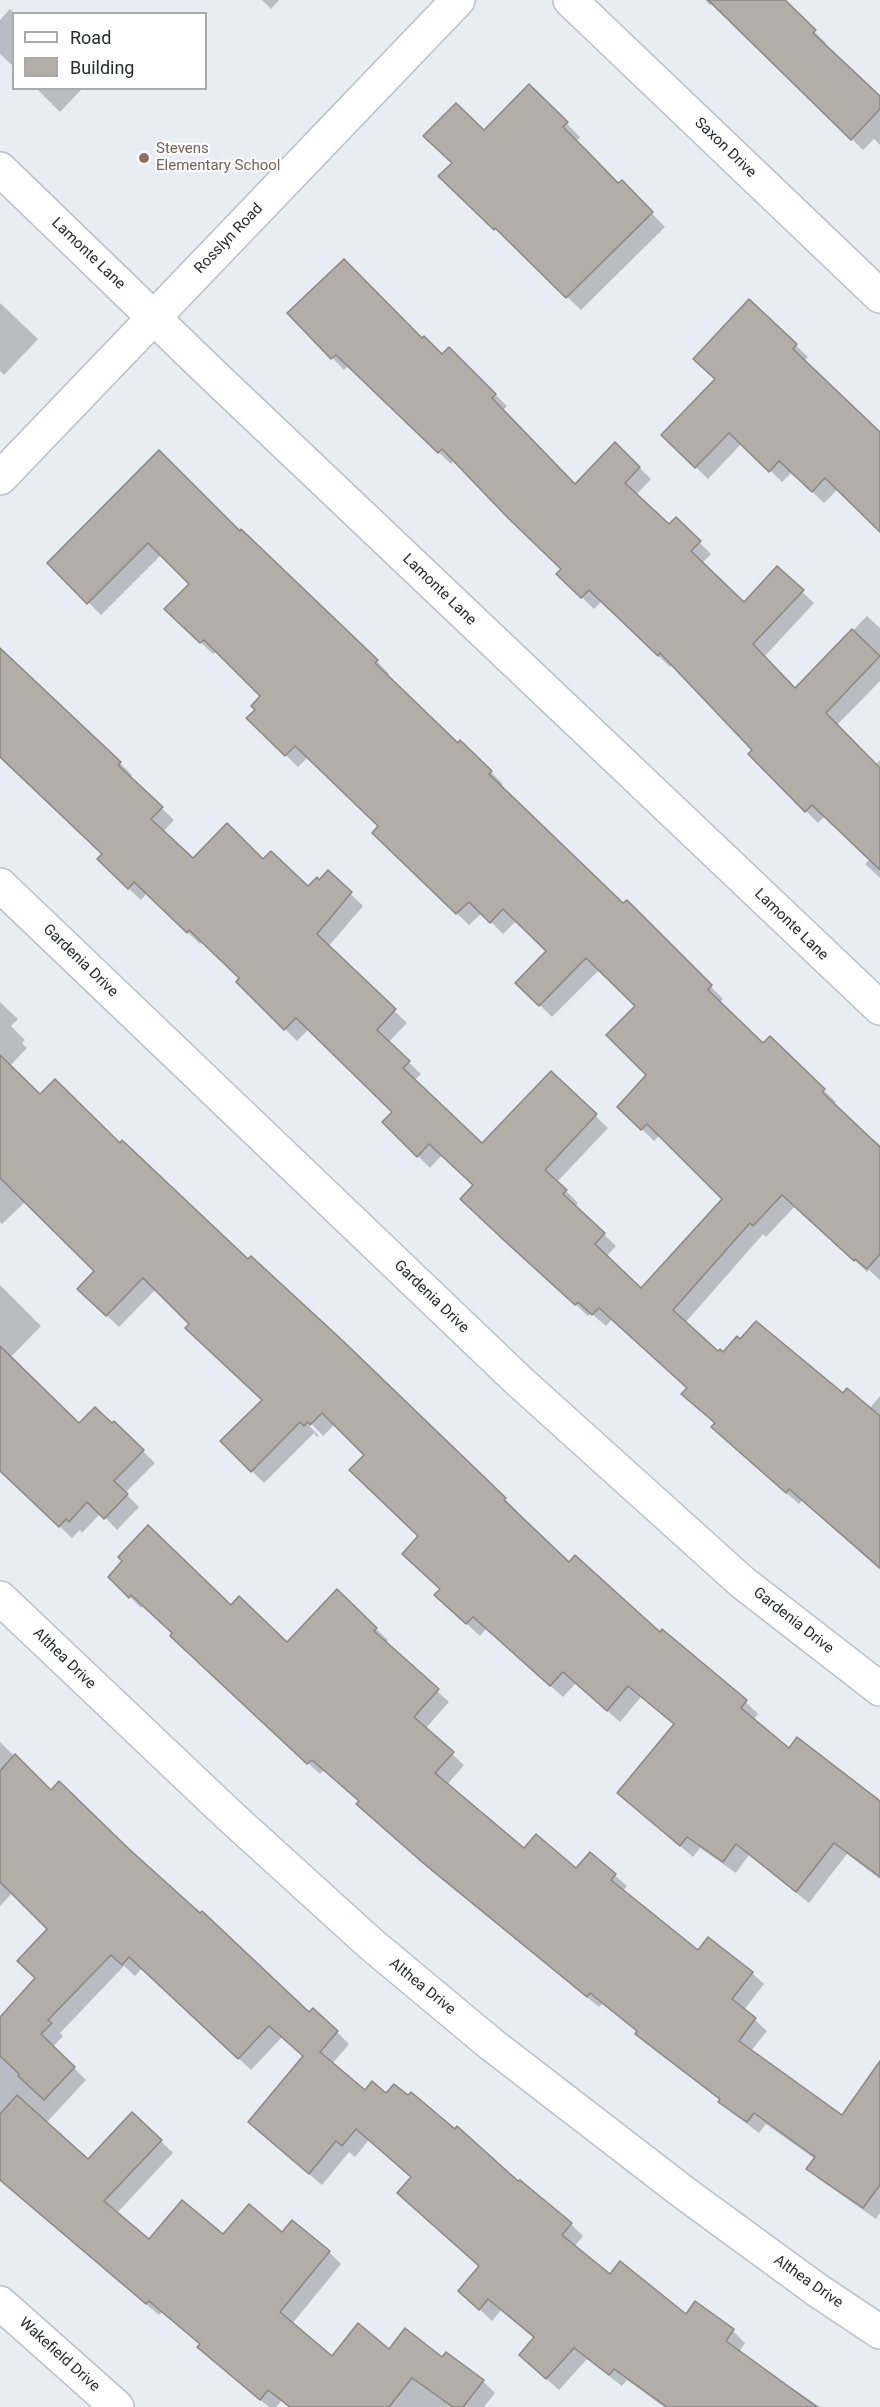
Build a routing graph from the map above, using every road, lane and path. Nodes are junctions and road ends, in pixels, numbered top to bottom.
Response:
1 (458, 0) edge
2 (570, 0) edge
3 (0, 168) edge
4 (880, 296) edge
5 (154, 317) junction
6 (0, 478) edge
7 (0, 885) edge
8 (880, 1008) edge
9 (0, 1598) edge
10 (880, 1689) edge
11 (0, 2303) edge
12 (880, 2332) edge
13 (117, 2407) edge

1 - 5 street, Rosslyn Road
2 - 4 street, Saxon Drive
3 - 5 street, Lamonte Lane
5 - 6 street, Rosslyn Road
5 - 8 street, Lamonte Lane
7 - 10 street, Gardenia Drive
9 - 12 street, Althea Drive
11 - 13 street, Wakefield Drive

